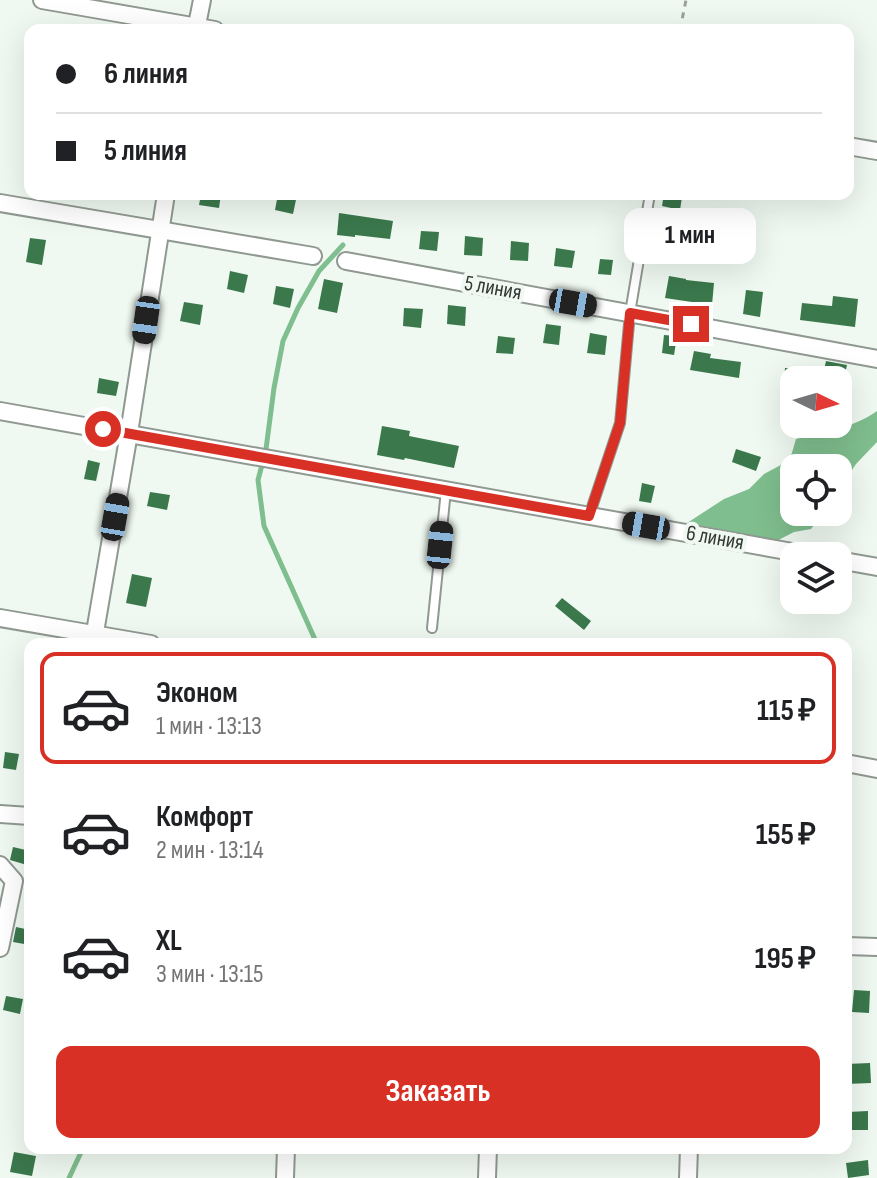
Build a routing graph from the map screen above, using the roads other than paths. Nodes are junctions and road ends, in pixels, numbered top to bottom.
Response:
1 (42, 0) edge
2 (202, 0) edge
3 (174, 24) edge
4 (197, 24) edge
5 (854, 147) edge
6 (877, 151) edge
7 (165, 200) edge
8 (649, 200) edge
9 (0, 203) edge
10 (159, 230) junction
11 (313, 256) dead end
12 (346, 261) dead end
13 (630, 313) junction
14 (877, 359) edge
15 (0, 411) edge
16 (129, 433) junction
17 (446, 489) junction
18 (589, 516) junction
19 (780, 550) edge
20 (852, 563) edge
21 (877, 567) edge
22 (0, 618) edge
23 (432, 628) dead end
24 (90, 638) edge
25 (94, 638) edge
26 (852, 764) edge
27 (877, 769) edge
28 (0, 814) edge
29 (24, 816) edge
30 (0, 865) edge
31 (852, 946) edge
32 (877, 947) edge
33 (0, 948) edge
34 (286, 1154) edge
35 (488, 1154) edge
36 (689, 1154) edge
37 (285, 1178) edge
38 (487, 1178) edge
39 (688, 1178) edge

1 - 3 street
2 - 4 street
5 - 6 street
7 - 10 street
8 - 13 lane
9 - 10 street
10 - 11 street
10 - 16 street
12 - 13 street, 5 линия
13 - 14 street, 5 линия
13 - 18 lane
15 - 16 street, 6 линия
16 - 17 street, 6 линия
16 - 25 street
17 - 18 street, 6 линия
17 - 23 lane
18 - 19 street, 6 линия
20 - 21 street
22 - 24 street
26 - 27 street
28 - 29 street
30 - 33 street
31 - 32 street
34 - 37 street
35 - 38 street
36 - 39 street

